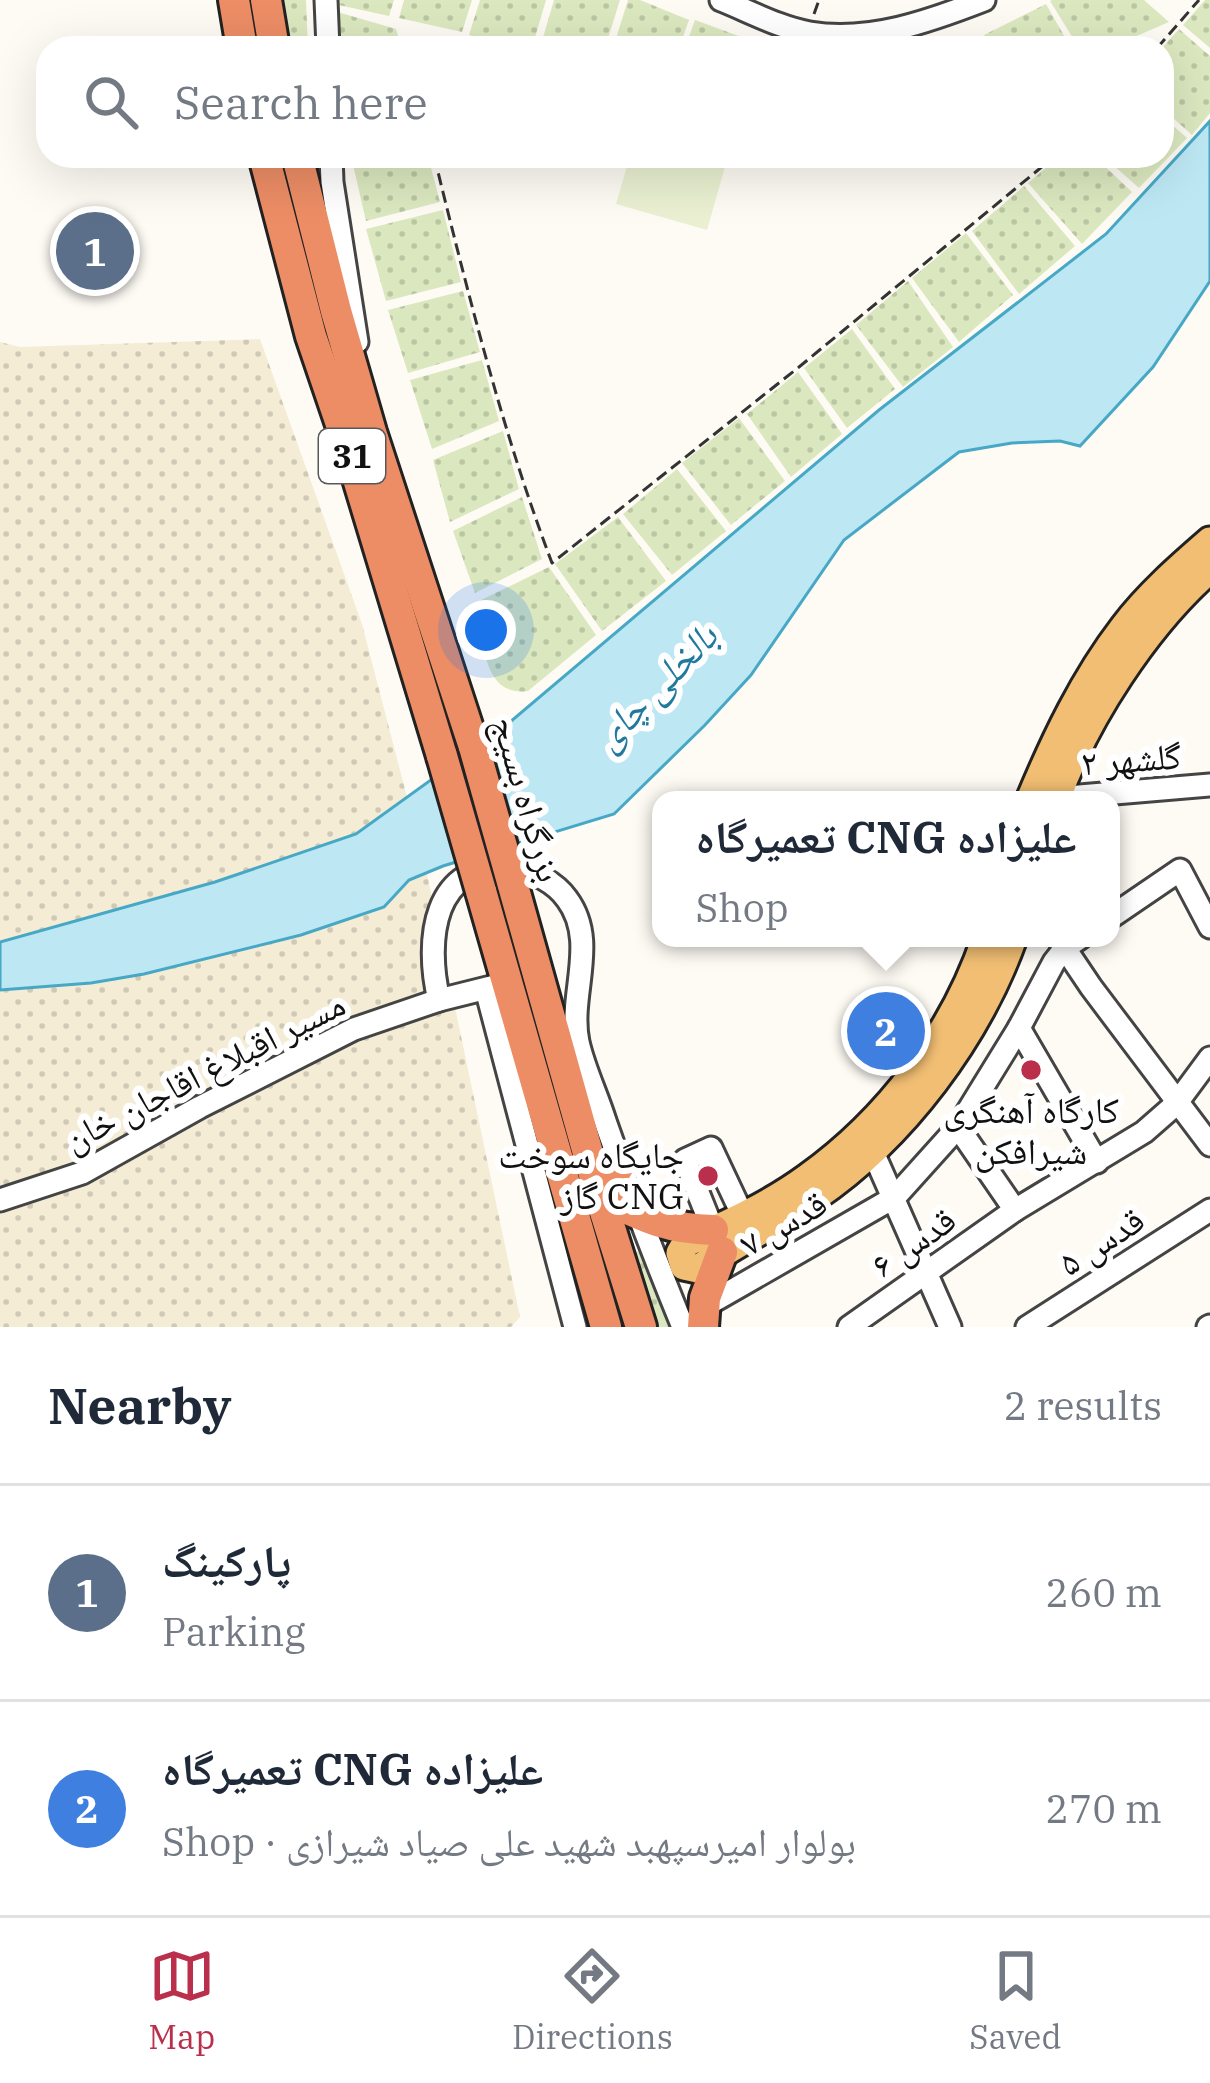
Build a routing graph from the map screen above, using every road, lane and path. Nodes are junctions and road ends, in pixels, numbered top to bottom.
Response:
1 (234, 0) edge
2 (266, 0) edge
3 (326, 0) edge
4 (722, 0) edge
5 (981, 0) edge
6 (1199, 0) edge
7 (240, 36) edge
8 (272, 36) edge
9 (328, 36) edge
10 (843, 36) edge
11 (860, 36) edge
12 (1168, 36) edge
13 (267, 168) edge
14 (300, 168) edge
15 (331, 168) edge
16 (437, 168) edge
17 (1040, 168) edge
18 (371, 432) junction
19 (1210, 541) edge
20 (1210, 569) edge
21 (1048, 791) edge
22 (1052, 791) edge
23 (1208, 791) edge
24 (1120, 795) edge
25 (1120, 911) edge
26 (1210, 927) edge
27 (982, 947) edge
28 (1009, 947) edge
29 (1064, 947) edge
30 (1071, 947) edge
31 (497, 986) junction
32 (439, 1000) junction
33 (1019, 1028) junction
34 (1210, 1058) edge
35 (1176, 1104) junction
36 (958, 1126) junction
37 (1210, 1145) edge
38 (872, 1150) junction
39 (1097, 1162) junction
40 (620, 1164) junction
41 (600, 1196) junction
42 (895, 1197) junction
43 (0, 1200) edge
44 (1016, 1210) junction
45 (1210, 1210) edge
46 (637, 1214) junction
47 (743, 1216) junction
48 (718, 1241) junction
49 (928, 1272) junction
50 (697, 1320) edge
51 (591, 1324) edge
52 (641, 1327) edge
53 (849, 1327) edge
54 (950, 1327) edge
55 (1027, 1327) edge

1 - 7 highway
2 - 8 highway
3 - 9 street
4 - 10 street
5 - 11 street
6 - 12 path
13 - 31 highway, بزرگراه بسیج / 31, bridge
14 - 18 highway, بزرگراه بسیج / 31
15 - 18 street
16 - 17 path
18 - 41 highway, بزرگراه بسیج / 31, bridge
19 - 21 main road
20 - 22 main road
23 - 24 street, گلشهر ۲
25 - 26 street
27 - 47 main road
28 - 38 main road
29 - 33 street, قدس ۷
30 - 35 street
31 - 32 street, مسیر اقبلاغ اقاجان خان
31 - 51 highway, بزرگراه بسیج / 31
32 - 40 street
32 - 43 street, مسیر اقبلاغ اقاجان خان
33 - 36 street, قدس ۷
33 - 39 street
34 - 35 street, قدس ۶
35 - 37 street
35 - 39 street, قدس ۶
36 - 42 street, قدس ۷
36 - 44 street
38 - 42 street
38 - 48 main road
39 - 44 street, قدس ۶
40 - 41 highway
40 - 46 street
41 - 46 highway
41 - 52 highway, بزرگراه بسیج / 31
42 - 49 street
42 - 50 street, قدس ۷
44 - 49 street, قدس ۶
45 - 55 street, قدس ۵
46 - 48 highway
46 - 50 street
47 - 48 main road
47 - 48 street
48 - 50 highway
49 - 53 street, قدس ۶
49 - 54 street

